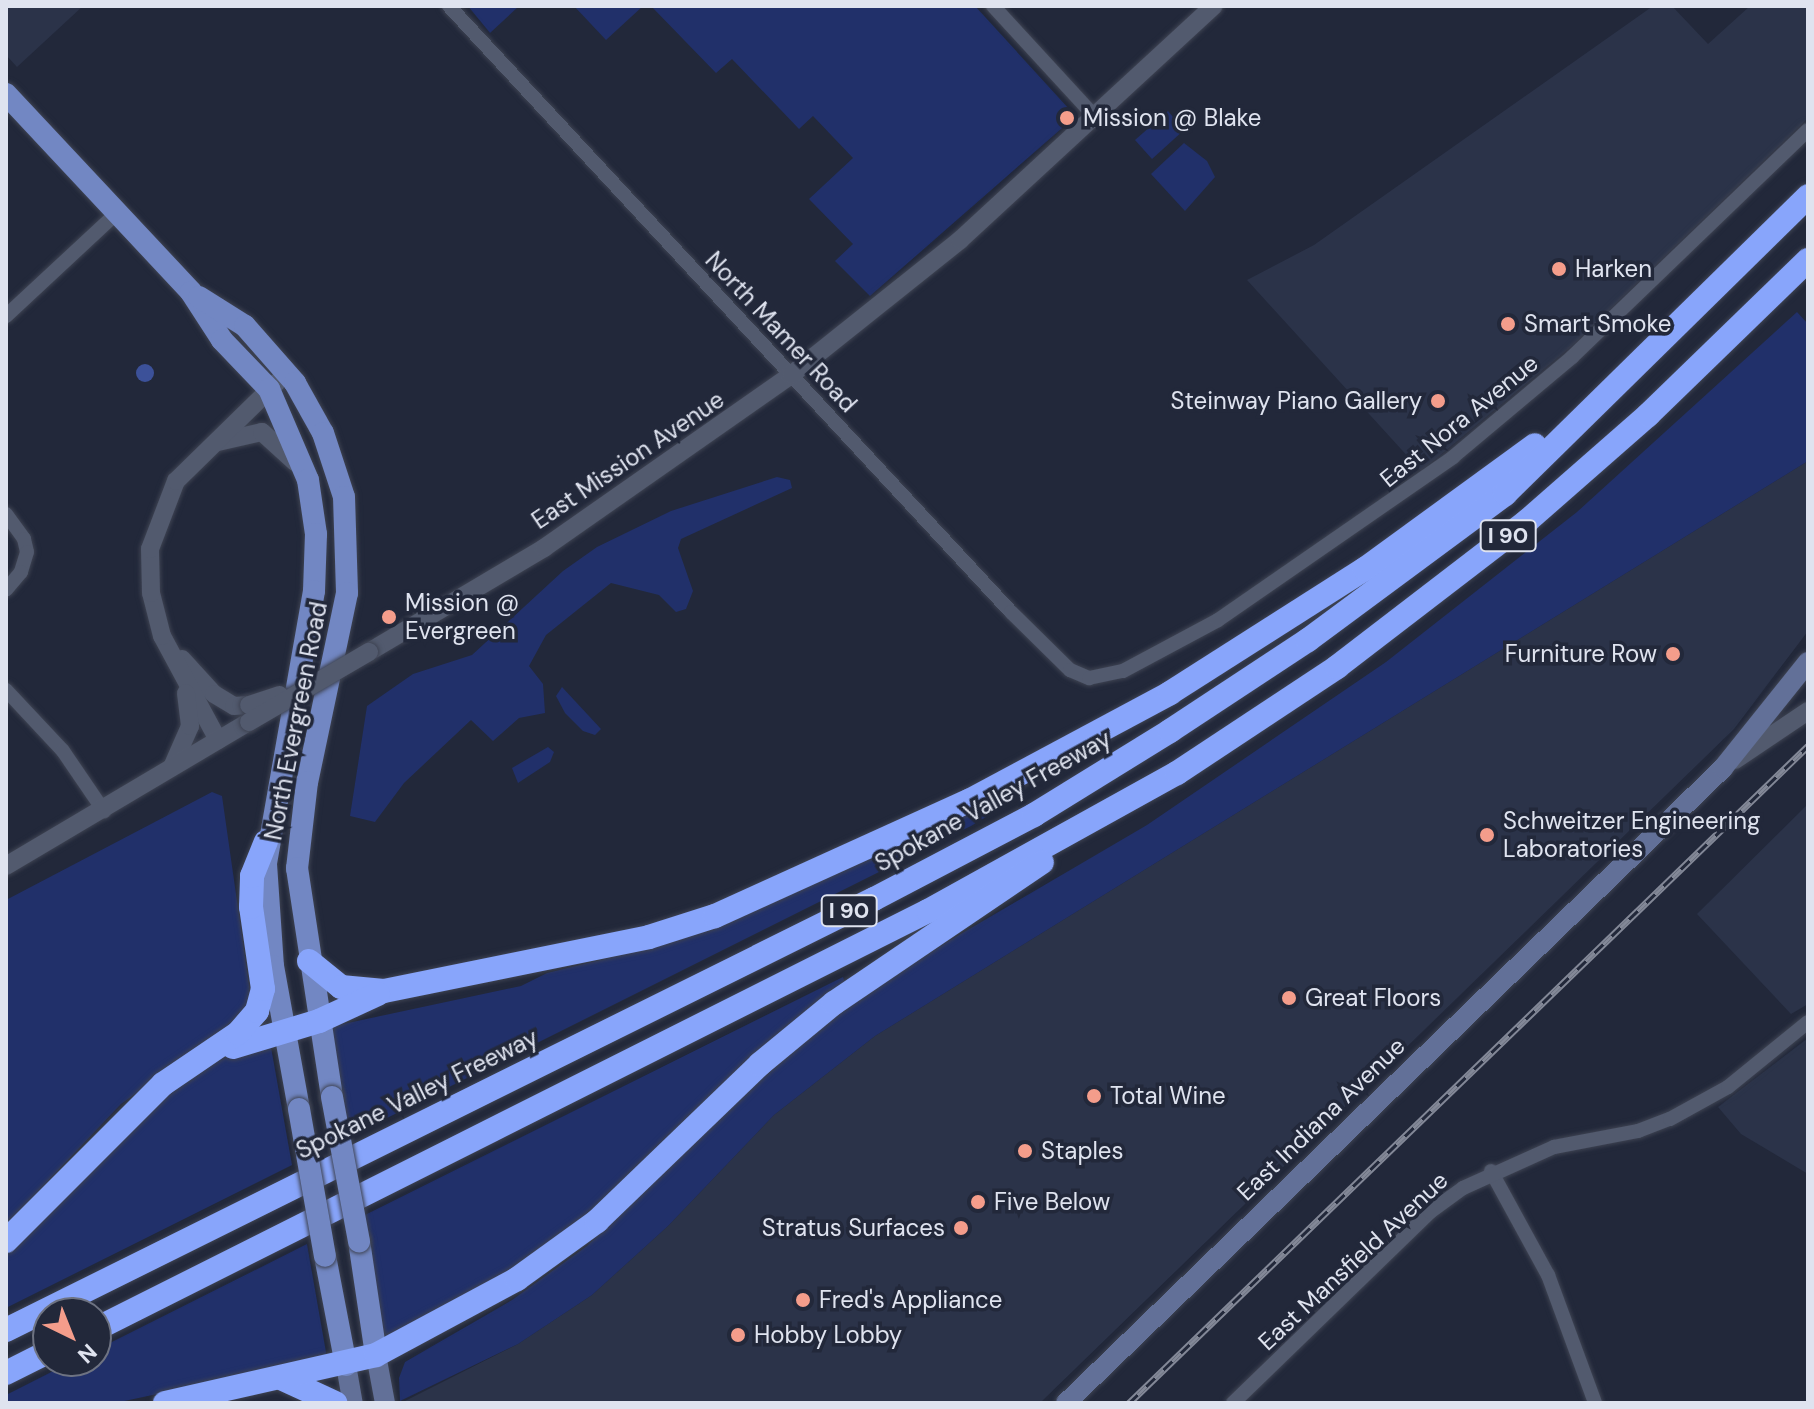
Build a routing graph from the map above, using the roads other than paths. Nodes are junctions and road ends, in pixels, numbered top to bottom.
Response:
1 (449, 6) edge
2 (993, 6) edge
3 (1214, 6) edge
4 (6, 94) edge
5 (1094, 116) junction
6 (1808, 130) edge
7 (1808, 196) edge
8 (117, 213) junction
9 (1808, 260) edge
10 (191, 292) junction
11 (6, 316) edge
12 (287, 372) junction
13 (791, 375) junction
14 (1618, 378) junction
15 (269, 389) junction
16 (208, 446) junction
17 (308, 480) junction
18 (6, 514) edge
19 (6, 590) edge
20 (162, 636) junction
21 (1806, 672) edge
22 (1089, 678) joint
23 (183, 679) junction
24 (6, 690) edge
25 (1808, 711) edge
26 (249, 714) junction
27 (218, 740) junction
28 (1723, 768) junction
29 (170, 769) junction
30 (104, 811) junction
31 (1095, 822) junction
32 (266, 842) junction
33 (6, 866) edge
34 (309, 961) junction
35 (384, 991) junction
36 (319, 1021) junction
37 (1808, 1022) edge
38 (285, 1028) junction
39 (189, 1066) junction
40 (1491, 1171) junction
41 (6, 1241) edge
42 (112, 1321) edge
43 (6, 1330) edge
44 (376, 1355) junction
45 (32, 1360) edge
46 (346, 1365) junction
47 (6, 1373) edge
48 (279, 1378) junction
49 (165, 1403) edge
50 (335, 1403) edge
51 (353, 1403) edge
52 (385, 1403) edge
53 (1066, 1403) edge
54 (1233, 1403) edge
55 (1595, 1403) edge

1 - 13 street, North Mamer Road
2 - 5 street
3 - 5 street, East Mission Avenue
4 - 8 main road, North Evergreen Road
5 - 13 street, East Mission Avenue
6 - 22 street, East Nora Avenue
7 - 14 highway, Spokane Valley Freeway / I 90
8 - 10 main road, North Evergreen Road
8 - 11 street
9 - 31 highway, I 90
10 - 12 main road, North Evergreen Road
10 - 15 main road, North Evergreen Road
12 - 15 street
12 - 34 main road, North Evergreen Road
13 - 22 street, North Mamer Road
13 - 26 street, East Mission Avenue, bridge
14 - 35 highway
14 - 43 highway, Spokane Valley Freeway / I 90
15 - 16 street
15 - 17 main road, North Evergreen Road
16 - 17 street
16 - 20 street
17 - 32 main road, North Evergreen Road
18 - 19 street
20 - 23 street
20 - 26 street
21 - 28 main road, East Indiana Avenue
23 - 27 street
23 - 29 street
24 - 30 street
25 - 28 street
26 - 27 street
27 - 29 street
28 - 53 main road, East Indiana Avenue
29 - 30 street
30 - 33 street
31 - 42 highway, I 90
31 - 44 highway
32 - 38 main road, North Evergreen Road
32 - 39 highway
34 - 35 highway
34 - 36 main road, North Evergreen Road
35 - 36 highway
36 - 38 highway
36 - 44 main road, North Evergreen Road, bridge
37 - 40 street, East Mansfield Avenue
38 - 39 highway
38 - 46 main road, North Evergreen Road, bridge
39 - 41 highway
40 - 54 street, East Mansfield Avenue
40 - 55 street
44 - 46 highway
44 - 52 main road, North Evergreen Road
45 - 47 highway
46 - 48 highway
46 - 51 main road, North Evergreen Road
48 - 49 highway
48 - 50 highway

